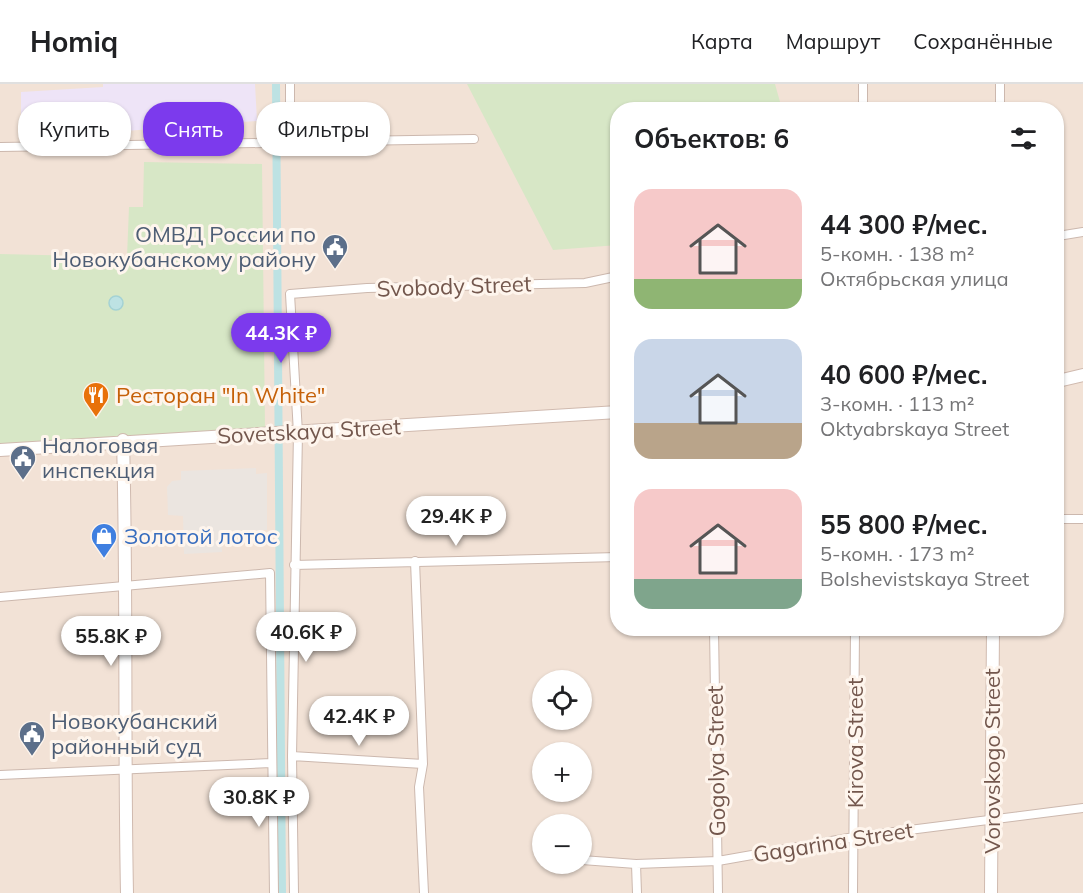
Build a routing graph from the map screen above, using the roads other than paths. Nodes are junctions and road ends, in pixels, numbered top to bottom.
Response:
1 (290, 84) edge
2 (863, 84) edge
3 (1000, 84) edge
4 (863, 102) edge
5 (1000, 102) edge
6 (474, 139) dead end
7 (256, 143) edge
8 (0, 147) edge
9 (1083, 232) edge
10 (1064, 235) edge
11 (610, 278) edge
12 (1083, 375) edge
13 (1064, 380) edge
14 (610, 413) edge
15 (298, 433) junction
16 (123, 441) junction
17 (0, 450) edge
18 (1064, 519) edge
19 (1083, 519) edge
20 (610, 557) edge
21 (416, 561) junction
22 (294, 564) junction
23 (127, 587) junction
24 (0, 597) edge
25 (714, 636) edge
26 (855, 636) edge
27 (993, 636) edge
28 (292, 756) junction
29 (271, 763) junction
30 (423, 764) junction
31 (125, 768) junction
32 (0, 775) edge
33 (1083, 808) edge
34 (993, 820) junction
35 (854, 837) junction
36 (592, 861) edge
37 (718, 861) junction
38 (636, 864) junction
39 (127, 893) edge
40 (274, 893) edge
41 (294, 893) edge
42 (424, 893) edge
43 (637, 893) edge
44 (718, 893) edge
45 (853, 893) edge
46 (991, 893) edge

1 - 6 street
2 - 4 street
3 - 5 street
7 - 8 street
9 - 10 street
11 - 15 street, Svobody Street
12 - 13 main road
14 - 15 main road, Sovetskaya Street
15 - 16 main road, Sovetskaya Street
15 - 22 street
16 - 17 main road, Sovetskaya Street
16 - 23 main road
18 - 19 street
20 - 21 street
21 - 22 street
21 - 30 street
22 - 28 street
23 - 24 street
23 - 29 street
23 - 31 main road
25 - 37 street, Gogolya Street
26 - 35 street, Kirova Street
27 - 34 main road, Vorovskogo Street
28 - 30 street
28 - 41 street
29 - 31 street
29 - 40 street
30 - 42 street
31 - 32 street
31 - 39 main road
33 - 34 street, Gagarina Street
34 - 35 street, Gagarina Street
34 - 46 main road, Vorovskogo Street
35 - 37 street, Gagarina Street
35 - 45 street, Kirova Street
36 - 38 street, Gagarina Street
37 - 38 street, Gagarina Street
37 - 44 street, Gogolya Street
38 - 43 street

